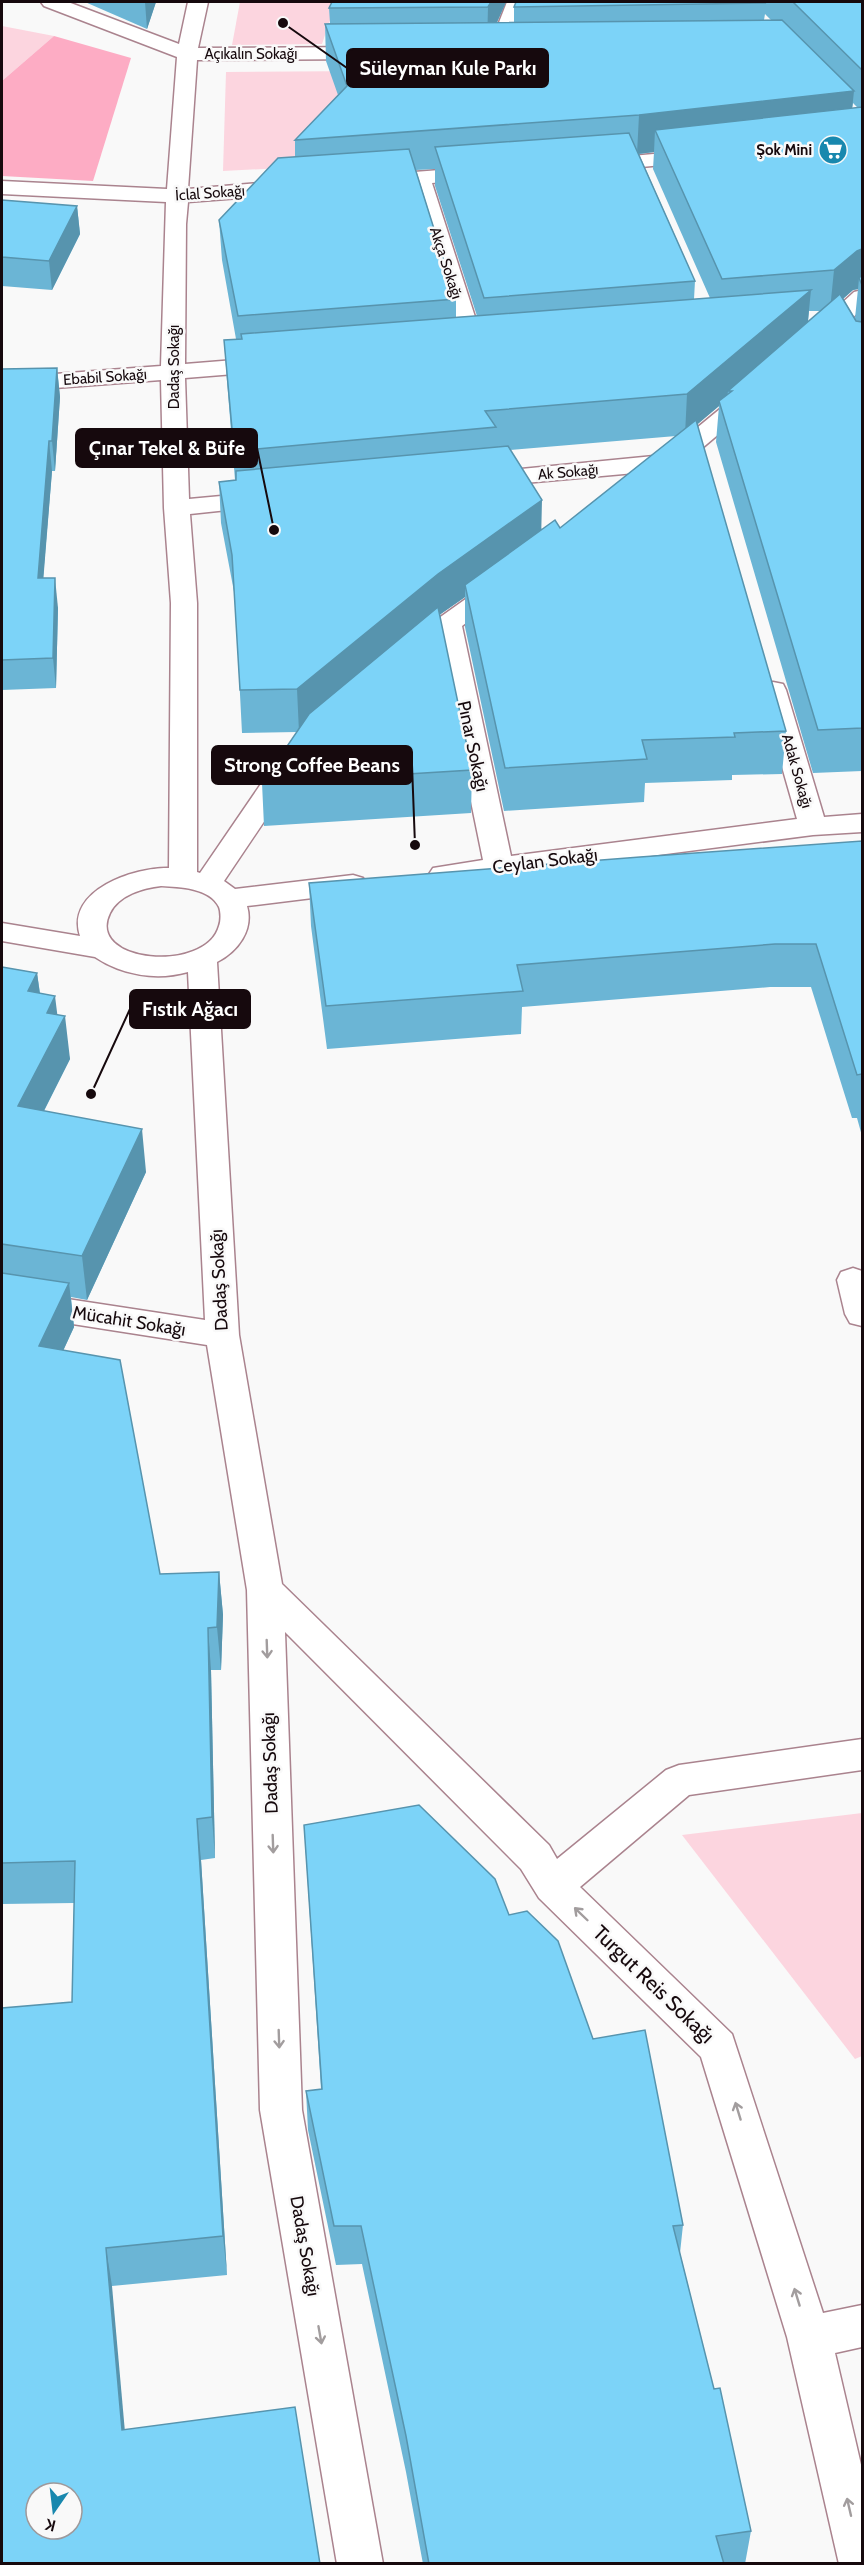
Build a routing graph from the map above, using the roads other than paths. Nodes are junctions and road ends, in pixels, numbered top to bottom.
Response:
1 (51, 2) edge
2 (198, 2) edge
3 (517, 2) edge
4 (390, 53) edge
5 (473, 53) edge
6 (497, 53) junction
7 (521, 53) edge
8 (187, 54) junction
9 (720, 153) edge
10 (637, 162) junction
11 (580, 166) edge
12 (499, 172) edge
13 (419, 177) junction
14 (350, 183) edge
15 (646, 183) edge
16 (315, 185) edge
17 (2, 187) edge
18 (177, 196) junction
19 (862, 297) edge
20 (804, 321) dead end
21 (845, 327) junction
22 (497, 346) edge
23 (796, 356) edge
24 (289, 363) edge
25 (173, 372) junction
26 (770, 378) edge
27 (2, 385) edge
28 (672, 462) junction
29 (460, 482) edge
30 (633, 490) edge
31 (283, 498) edge
32 (177, 508) junction
33 (516, 574) edge
34 (448, 624) junction
35 (767, 667) edge
36 (387, 675) edge
37 (299, 749) edge
38 (862, 823) edge
39 (813, 826) junction
40 (499, 867) junction
41 (416, 877) edge
42 (381, 881) edge
43 (205, 887) junction
44 (2, 932) edge
45 (104, 949) junction
46 (202, 959) junction
47 (853, 1280) dead end
48 (2, 1301) edge
49 (862, 1314) edge
50 (222, 1335) junction
51 (265, 1590) junction
52 (862, 1754) edge
53 (553, 1886) junction
54 (862, 2326) edge
55 (809, 2337) junction
56 (360, 2564) edge
57 (862, 2564) edge

1 - 8 street
2 - 8 street, Dadaş Sokağı
3 - 6 street
4 - 8 street, Açıkalın Sokağı
5 - 6 street
6 - 7 street
8 - 18 street, Dadaş Sokağı
9 - 10 street
10 - 11 street
10 - 15 street
12 - 13 street
13 - 14 street
13 - 22 street, Akça Sokağı
16 - 18 street, İclal Sokağı
17 - 18 street, İclal Sokağı
18 - 25 street, Dadaş Sokağı
19 - 21 street
20 - 21 street
21 - 23 street
24 - 25 street, Ebabil Sokağı
25 - 27 street, Ebabil Sokağı
25 - 32 street, Dadaş Sokağı
26 - 28 street
28 - 29 street, Ak Sokağı
28 - 30 street
31 - 32 street
32 - 43 street, Dadaş Sokağı
33 - 34 street
34 - 36 street
34 - 40 street, Pınar Sokağı
35 - 39 street, Adak Sokağı
37 - 43 street
38 - 39 street, Ceylan Sokağı
39 - 40 street, Ceylan Sokağı
40 - 41 street, Ceylan Sokağı
42 - 43 street
43 - 45 street
43 - 46 street
44 - 45 street
45 - 46 street
46 - 50 street, Dadaş Sokağı
47 - 49 street
48 - 50 street, Mücahit Sokağı
50 - 51 street, Dadaş Sokağı
51 - 53 street, Turgut Reis Sokağı
51 -> 56 street, Dadaş Sokağı
52 - 53 street
55 -> 53 street, Turgut Reis Sokağı
54 - 55 street
57 -> 55 street, Turgut Reis Sokağı

